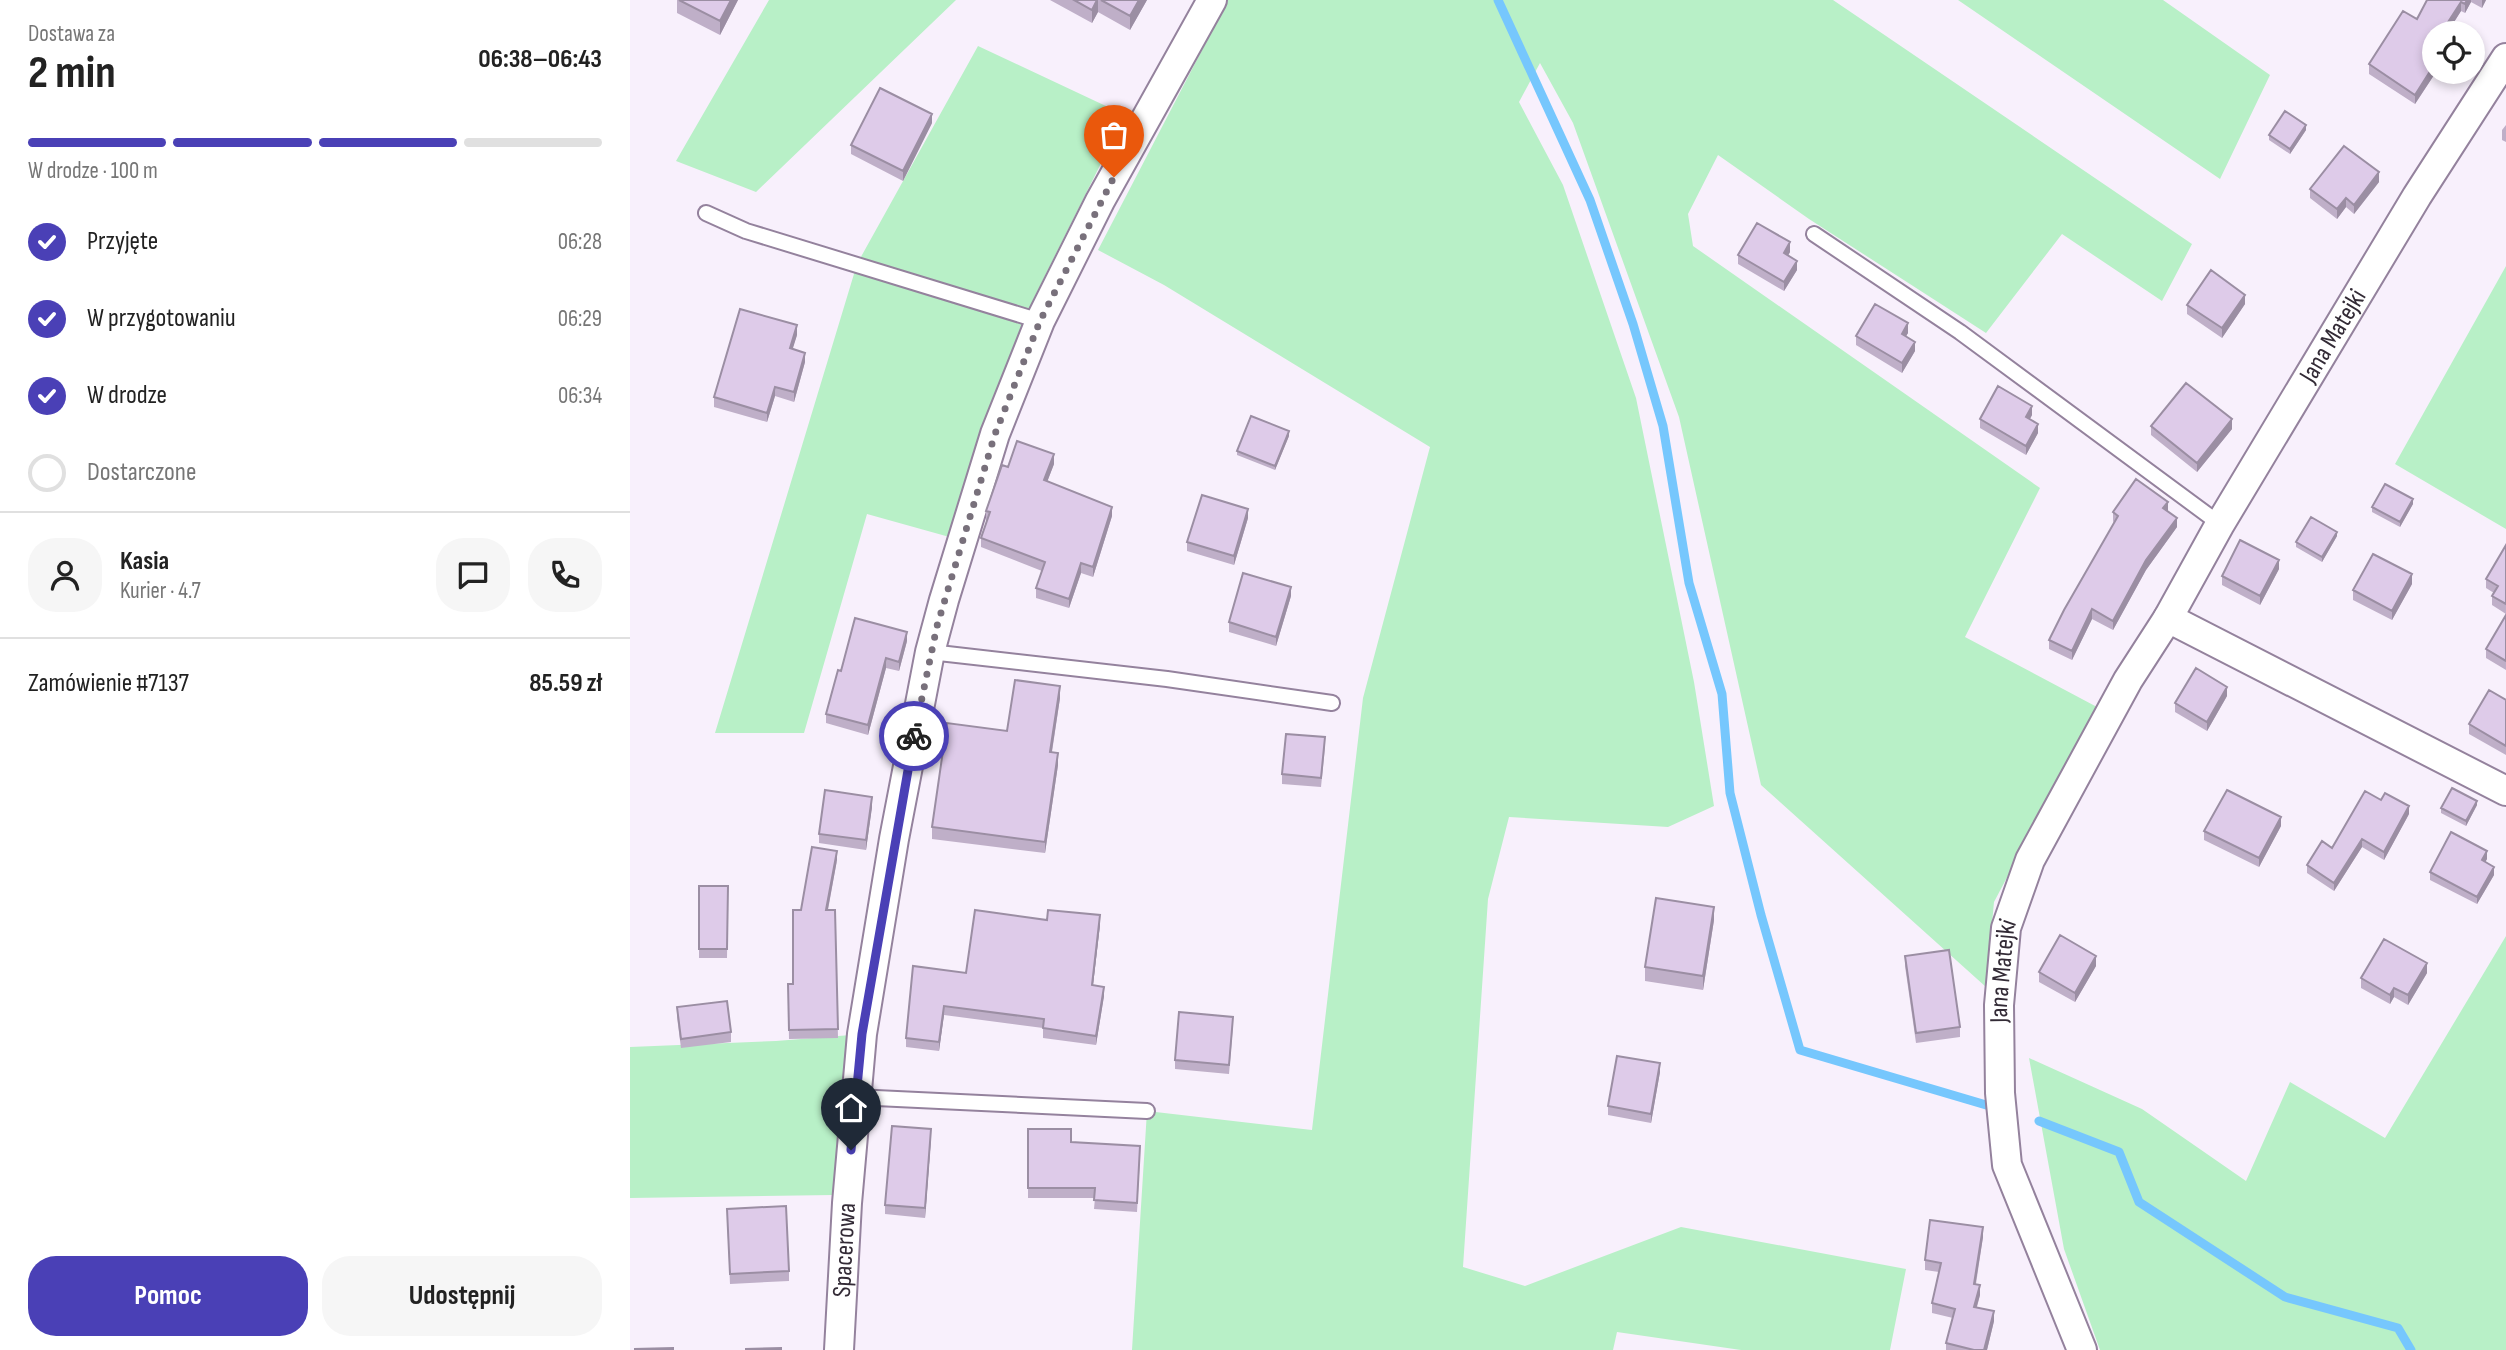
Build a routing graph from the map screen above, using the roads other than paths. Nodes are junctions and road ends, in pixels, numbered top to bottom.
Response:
1 (1212, 0) edge
2 (2506, 58) edge
3 (706, 213) dead end
4 (1814, 234) dead end
5 (1040, 321) junction
6 (2220, 524) junction
7 (2168, 618) junction
8 (930, 652) junction
9 (1332, 703) dead end
10 (2506, 791) edge
11 (855, 1097) junction
12 (1147, 1111) dead end
13 (839, 1350) edge
14 (2082, 1350) edge

1 - 5 street, Spacerowa
2 - 6 street, Jana Matejki
3 - 5 lane
4 - 6 lane
5 - 8 street, Spacerowa
6 - 7 street, Jana Matejki
7 - 10 street
7 - 14 street, Jana Matejki
8 - 9 lane
8 - 11 street, Spacerowa
11 - 12 lane
11 - 13 street, Spacerowa

